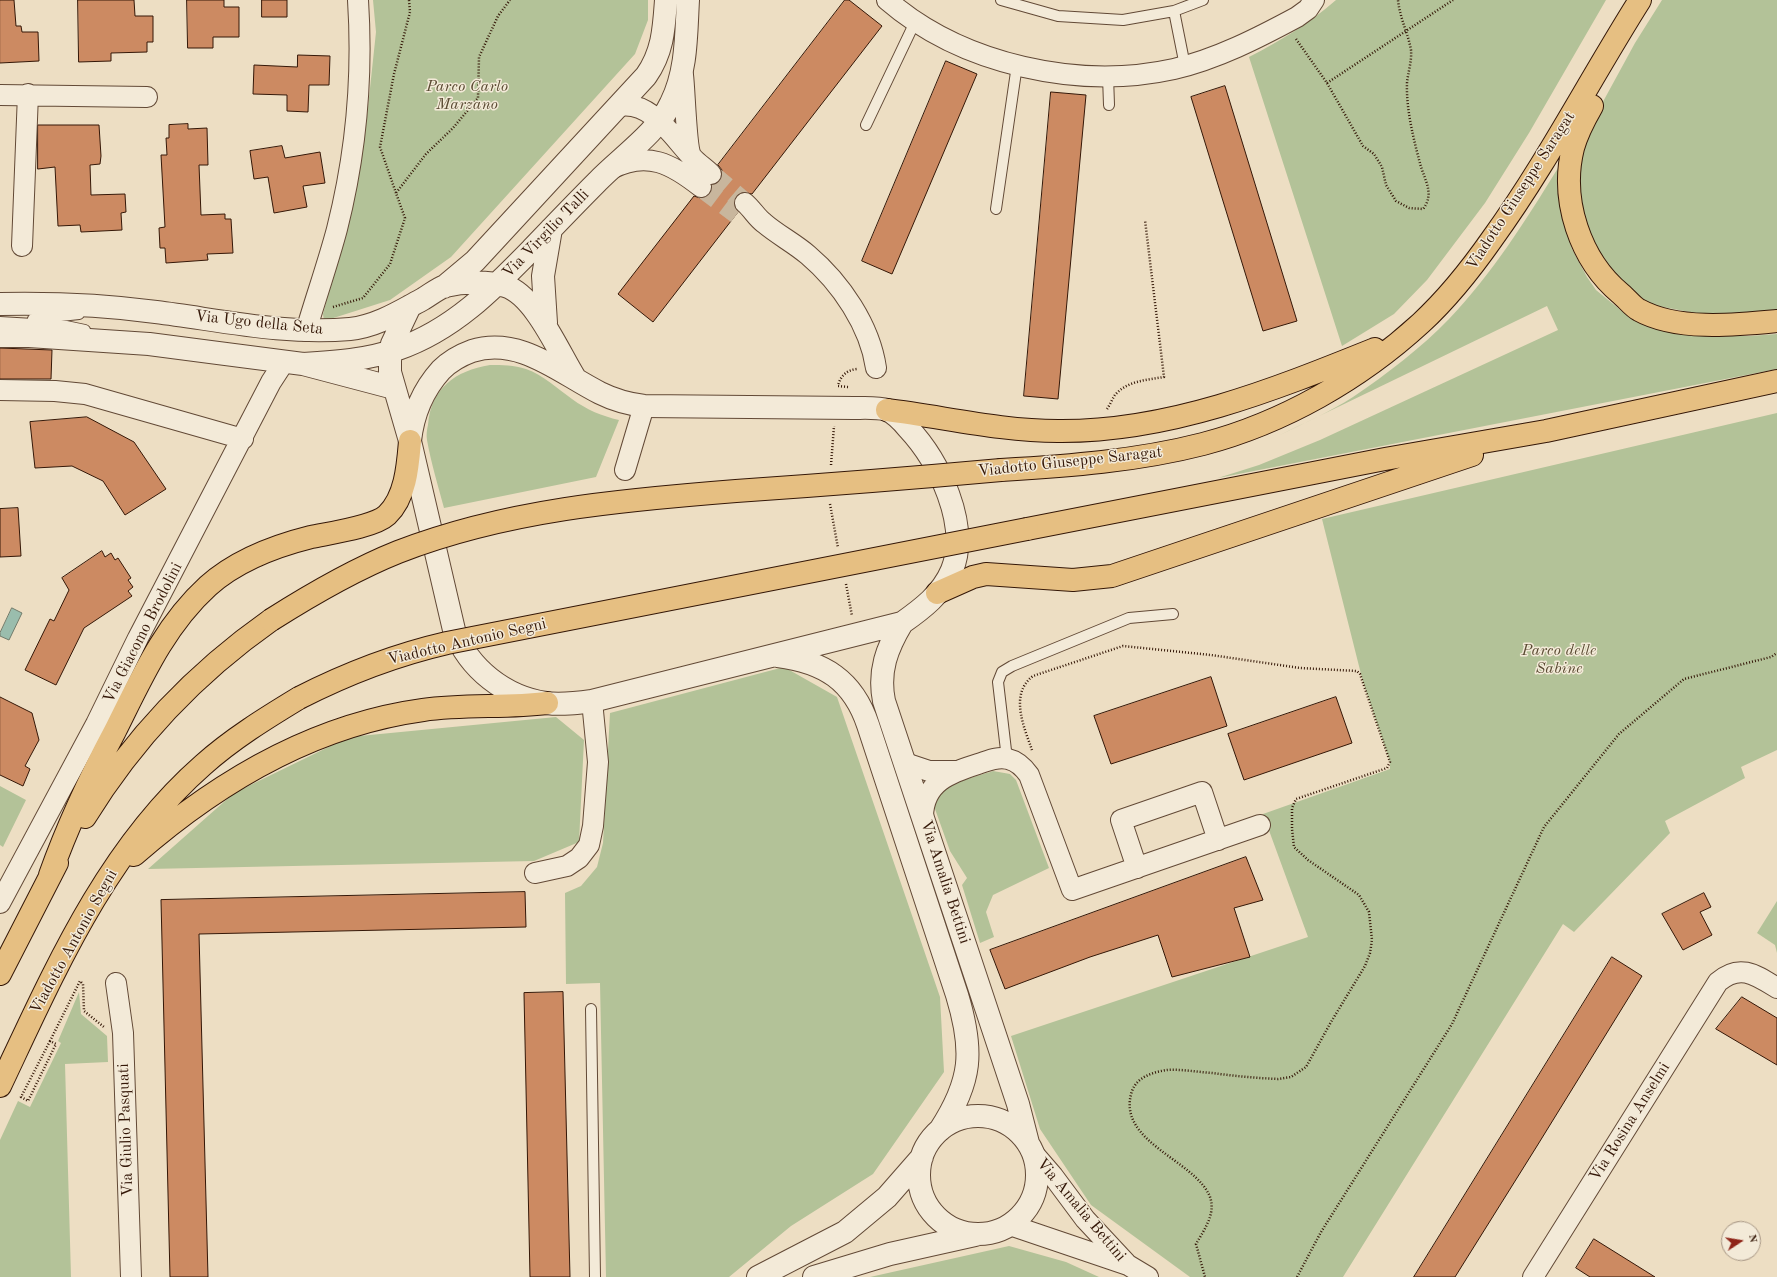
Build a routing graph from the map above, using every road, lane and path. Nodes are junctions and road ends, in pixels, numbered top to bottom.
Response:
1 (358, 0) edge
2 (409, 0) edge
3 (510, 0) edge
4 (666, 0) edge
5 (688, 0) edge
6 (887, 0) edge
7 (1001, 0) edge
8 (1203, 0) edge
9 (1314, 0) edge
10 (1398, 0) edge
11 (1453, 0) edge
12 (1640, 0) edge
13 (1174, 11) junction
14 (915, 22) junction
15 (1285, 24) junction
16 (1621, 29) junction
17 (1405, 33) junction
18 (1017, 65) junction
19 (1185, 66) junction
20 (683, 75) junction
21 (1108, 76) junction
22 (1327, 83) junction
23 (0, 94) edge
24 (28, 94) junction
25 (147, 97) dead end
26 (1109, 105) dead end
27 (620, 106) junction
28 (658, 121) junction
29 (866, 126) dead end
30 (691, 156) junction
31 (606, 172) junction
32 (396, 193) junction
33 (741, 209) tunnel mouth
34 (996, 209) dead end
35 (1145, 220) dead end
36 (551, 229) junction
37 (22, 246) dead end
38 (498, 284) junction
39 (444, 287) junction
40 (0, 304) edge
41 (410, 306) junction
42 (330, 308) dead end
43 (128, 310) junction
44 (1777, 321) edge
45 (0, 322) edge
46 (6, 329) edge
47 (306, 331) junction
48 (550, 336) junction
49 (1402, 338) junction
50 (390, 352) junction
51 (293, 363) junction
52 (876, 368) joint
53 (576, 379) junction
54 (1777, 381) edge
55 (851, 387) dead end
56 (394, 388) junction
57 (0, 390) edge
58 (644, 406) junction
59 (835, 408) junction
60 (1101, 409) dead end
61 (887, 410) junction
62 (1546, 431) junction
63 (243, 439) junction
64 (410, 441) junction
65 (831, 465) dead end
66 (624, 470) dead end
67 (830, 514) dead end
68 (835, 535) dead end
69 (846, 586) dead end
70 (937, 593) junction
71 (1173, 614) dead end
72 (854, 623) dead end
73 (902, 623) junction
74 (1777, 653) edge
75 (774, 656) junction
76 (592, 700) junction
77 (547, 703) junction
78 (1033, 753) dead end
79 (1008, 758) junction
80 (905, 763) junction
81 (957, 770) junction
82 (923, 816) junction
83 (1260, 825) dead end
84 (1218, 840) junction
85 (1137, 868) junction
86 (535, 873) dead end
87 (50, 876) junction
88 (108, 879) junction
89 (0, 903) edge
90 (0, 974) edge
91 (116, 983) dead end
92 (1777, 988) edge
93 (591, 1009) dead end
94 (123, 1033) junction
95 (50, 1041) junction
96 (0, 1086) edge
97 (940, 1130) junction
98 (1031, 1149) junction
99 (922, 1157) junction
100 (1010, 1225) junction
101 (980, 1234) junction
102 (1128, 1265) junction
103 (131, 1277) edge
104 (594, 1277) edge
105 (758, 1277) edge
106 (814, 1277) edge
107 (1148, 1277) edge
108 (1204, 1277) edge
109 (1297, 1277) edge
110 (1533, 1277) edge

1 - 47 street
2 - 32 path
3 - 32 path
4 - 27 street, Via Virgilio Talli
5 - 20 street, Via Virgilio Talli
6 - 14 street
7 - 13 lane
8 - 13 lane
9 - 15 street
10 - 17 path
11 - 17 path
12 - 16 main road, Viadotto Giuseppe Saragat
13 - 19 lane
14 - 18 street
14 - 29 lane
15 - 19 street
15 - 22 path
16 - 44 main road
16 - 49 main road, Viadotto Giuseppe Saragat
17 - 22 path
17 - 22 path
18 - 21 street
18 - 34 lane
19 - 21 street
20 - 28 street, Via Virgilio Talli
20 - 30 street
21 - 26 lane
23 - 24 street
24 - 25 street
24 - 37 street
27 - 28 street
27 - 39 street, Via Virgilio Talli
28 - 30 street
28 - 31 street, Via Virgilio Talli
30 - 31 street
31 - 36 street, Via Virgilio Talli
32 - 42 path
33 - 52 street
35 - 60 path
36 - 38 street, Via Virgilio Talli
36 - 48 street
38 - 39 street
38 - 48 street
38 - 50 street, Via Virgilio Talli
39 - 41 street, Via Ugo della Seta
40 - 43 street, Via Ugo della Seta
41 - 47 street, Via Ugo della Seta
41 - 50 street
43 - 46 lane, Via Ugo della Seta
43 - 47 street, Via Ugo della Seta
45 - 46 lane, Via Ugo della Seta
46 - 51 street, Via Ugo della Seta
48 - 53 street
49 - 61 main road
49 - 87 main road, Viadotto Giuseppe Saragat, bridge
50 - 51 street, Via Virgilio Talli
50 - 56 street
51 - 56 street
51 - 63 street, Via Giacomo Brodolini
52 - 55 path
53 - 58 street
53 - 64 street
54 - 62 main road
56 - 64 street
57 - 63 street
58 - 59 street
58 - 66 street
59 - 61 street
59 - 65 path
61 - 70 street
62 - 70 main road
62 - 88 main road, Viadotto Antonio Segni, bridge
63 - 89 street, Via Giacomo Brodolini
64 - 77 street
64 - 87 main road
67 - 68 path
69 - 72 path
70 - 73 street
71 - 79 lane
73 - 75 street
73 - 80 street, Via Amalia Bettini
74 - 109 path
75 - 76 street
75 - 97 street
76 - 77 street
76 - 86 street
77 - 88 main road
78 - 108 path
79 - 81 street
79 - 85 street
80 - 81 street
80 - 82 street, Via Amalia Bettini
81 - 82 street
82 - 98 street, Via Amalia Bettini
83 - 84 street
84 - 85 street
84 - 85 street
87 - 90 main road
88 - 96 main road, Viadotto Antonio Segni
91 - 94 street, Via Giulio Pasquati
92 - 110 street, Via Rosina Anselmi
93 - 104 lane
94 - 95 path
94 - 103 street, Via Giulio Pasquati
95 - 95 path
97 - 98 street
97 - 99 street
98 - 100 street
98 - 102 street, Via Amalia Bettini
99 - 101 street
99 - 105 street
100 - 101 street
100 - 102 street, Via Amalia Bettini
101 - 106 street
102 - 107 street, Via Amalia Bettini

